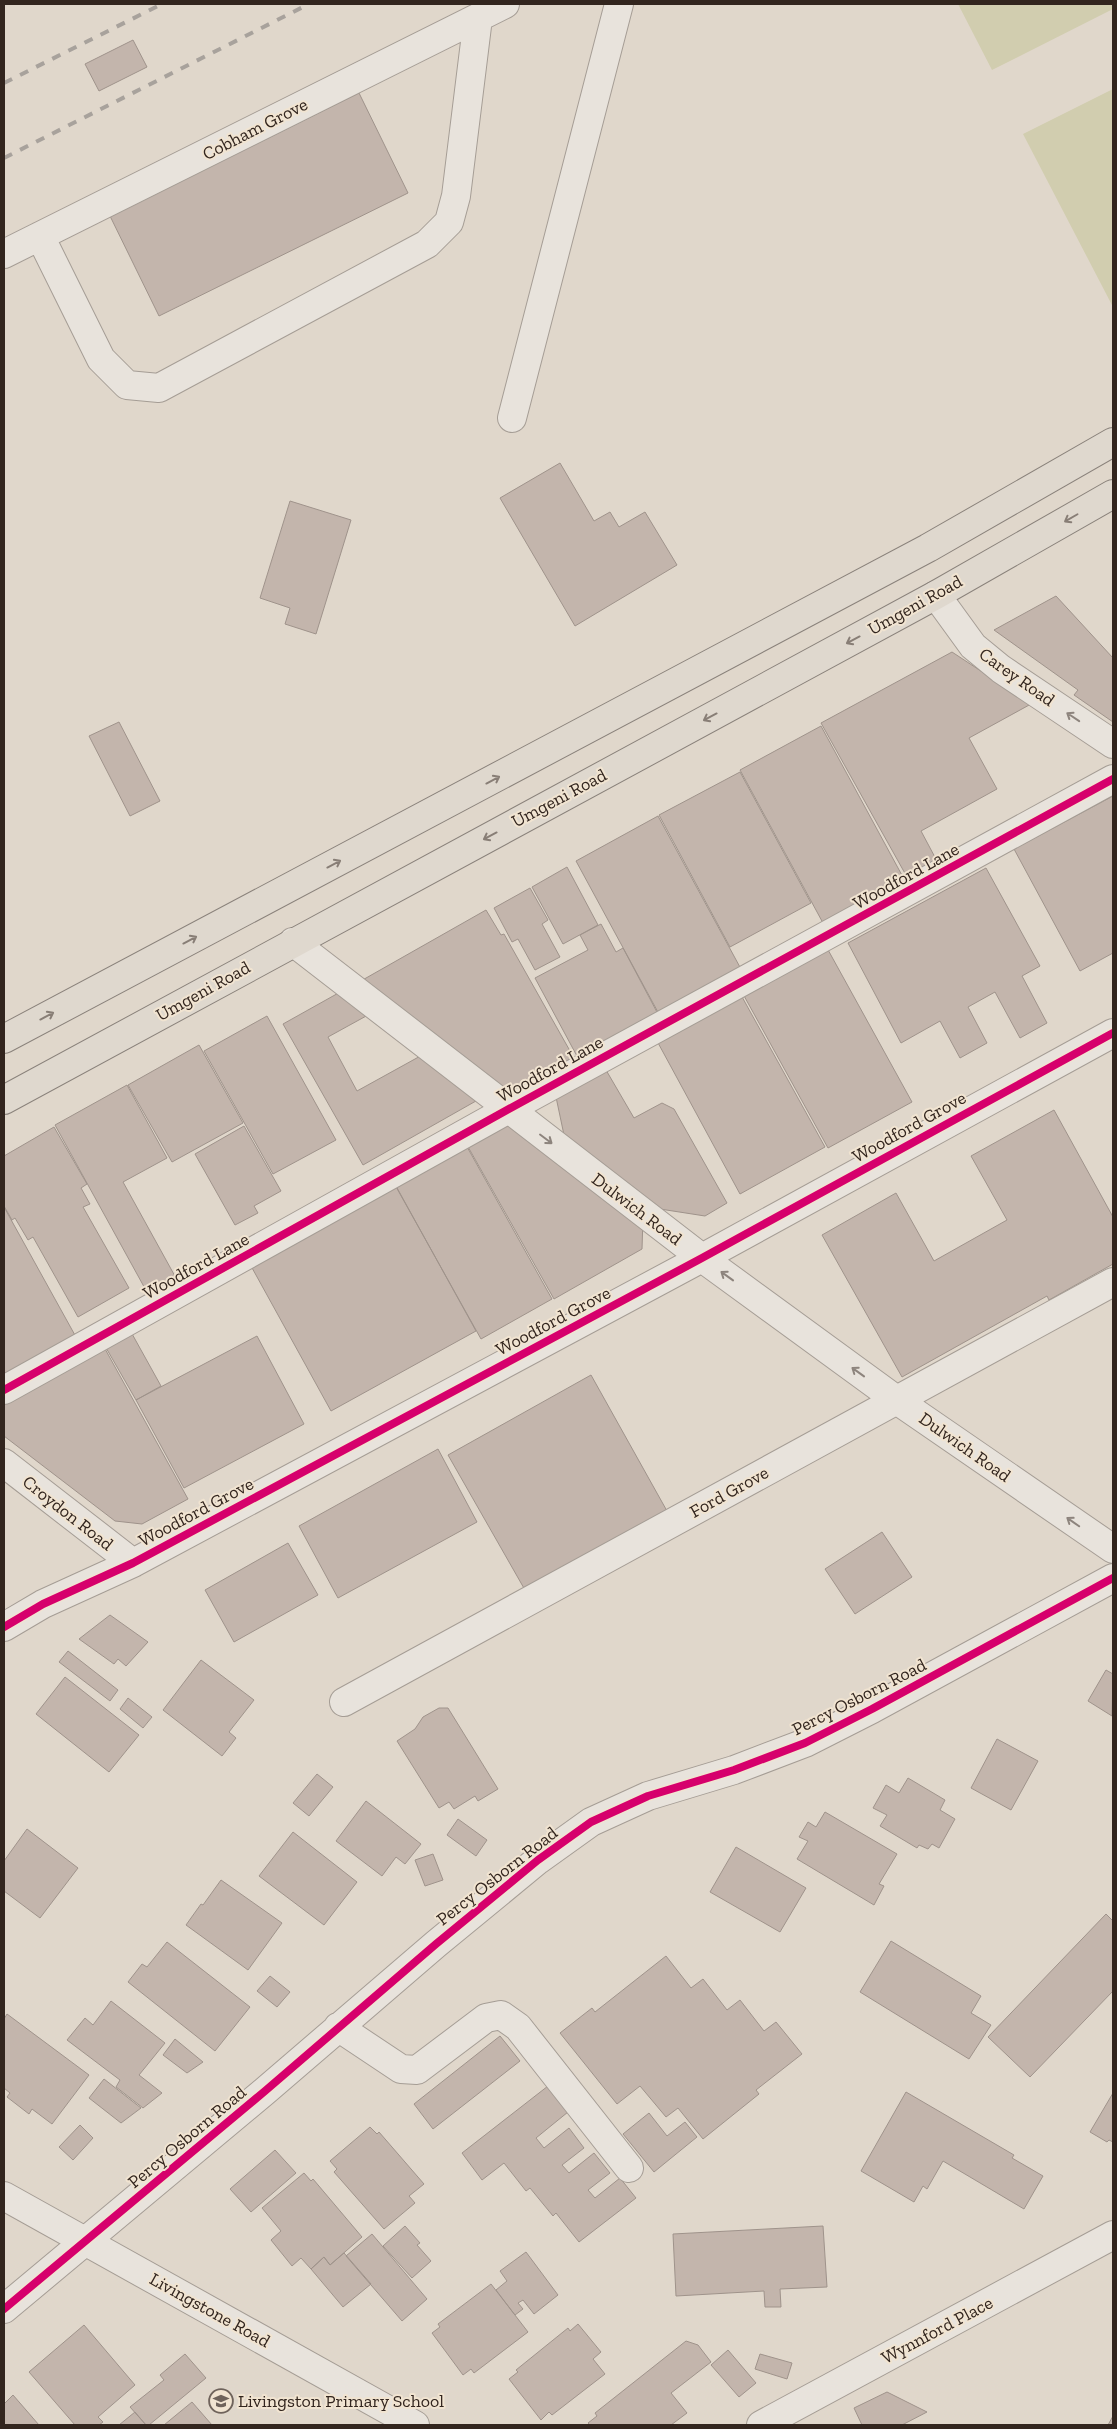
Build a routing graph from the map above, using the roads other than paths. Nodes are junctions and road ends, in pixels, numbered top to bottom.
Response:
1 (505, 4) edge
2 (619, 4) edge
3 (478, 18) junction
4 (40, 236) junction
5 (4, 254) edge
6 (512, 418) dead end
7 (1113, 442) edge
8 (1113, 494) edge
9 (936, 595) junction
10 (1113, 744) edge
11 (1113, 780) edge
12 (293, 942) junction
13 (1113, 1033) edge
14 (4, 1039) edge
15 (4, 1100) edge
16 (507, 1110) junction
17 (702, 1258) junction
18 (1113, 1282) edge
19 (4, 1390) edge
20 (898, 1401) junction
21 (4, 1463) edge
22 (1113, 1549) edge
23 (133, 1563) junction
24 (1113, 1578) edge
25 (4, 1627) edge
26 (344, 1702) dead end
27 (338, 2027) junction
28 (629, 2168) dead end
29 (4, 2196) edge
30 (1113, 2235) edge
31 (86, 2241) junction
32 (4, 2309) edge
33 (415, 2425) edge
34 (761, 2425) edge

1 - 3 street, Cobham Grove
2 - 6 street
3 - 4 street, Cobham Grove
3 - 4 street
4 - 5 street, Cobham Grove
14 -> 7 main road
8 -> 9 main road, Umgeni Road
10 -> 9 street, Carey Road
9 -> 12 main road, Umgeni Road
11 - 16 street, Woodford Lane
12 - 15 main road, Umgeni Road
12 - 16 street, Dulwich Road
13 - 17 street, Woodford Grove
16 -> 17 street, Dulwich Road
16 - 19 street, Woodford Lane
20 -> 17 street, Dulwich Road
17 - 23 street, Woodford Grove
18 - 20 street, Ford Grove
22 -> 20 street, Dulwich Road
20 - 26 street, Ford Grove
21 - 23 street, Croydon Road
23 - 25 street, Woodford Grove
24 - 27 street, Percy Osborn Road
27 - 28 street
27 - 31 street, Percy Osborn Road
29 - 31 street, Livingstone Road
30 - 34 street, Wynnford Place
31 - 32 street, Percy Osborn Road
31 - 33 street, Livingstone Road

